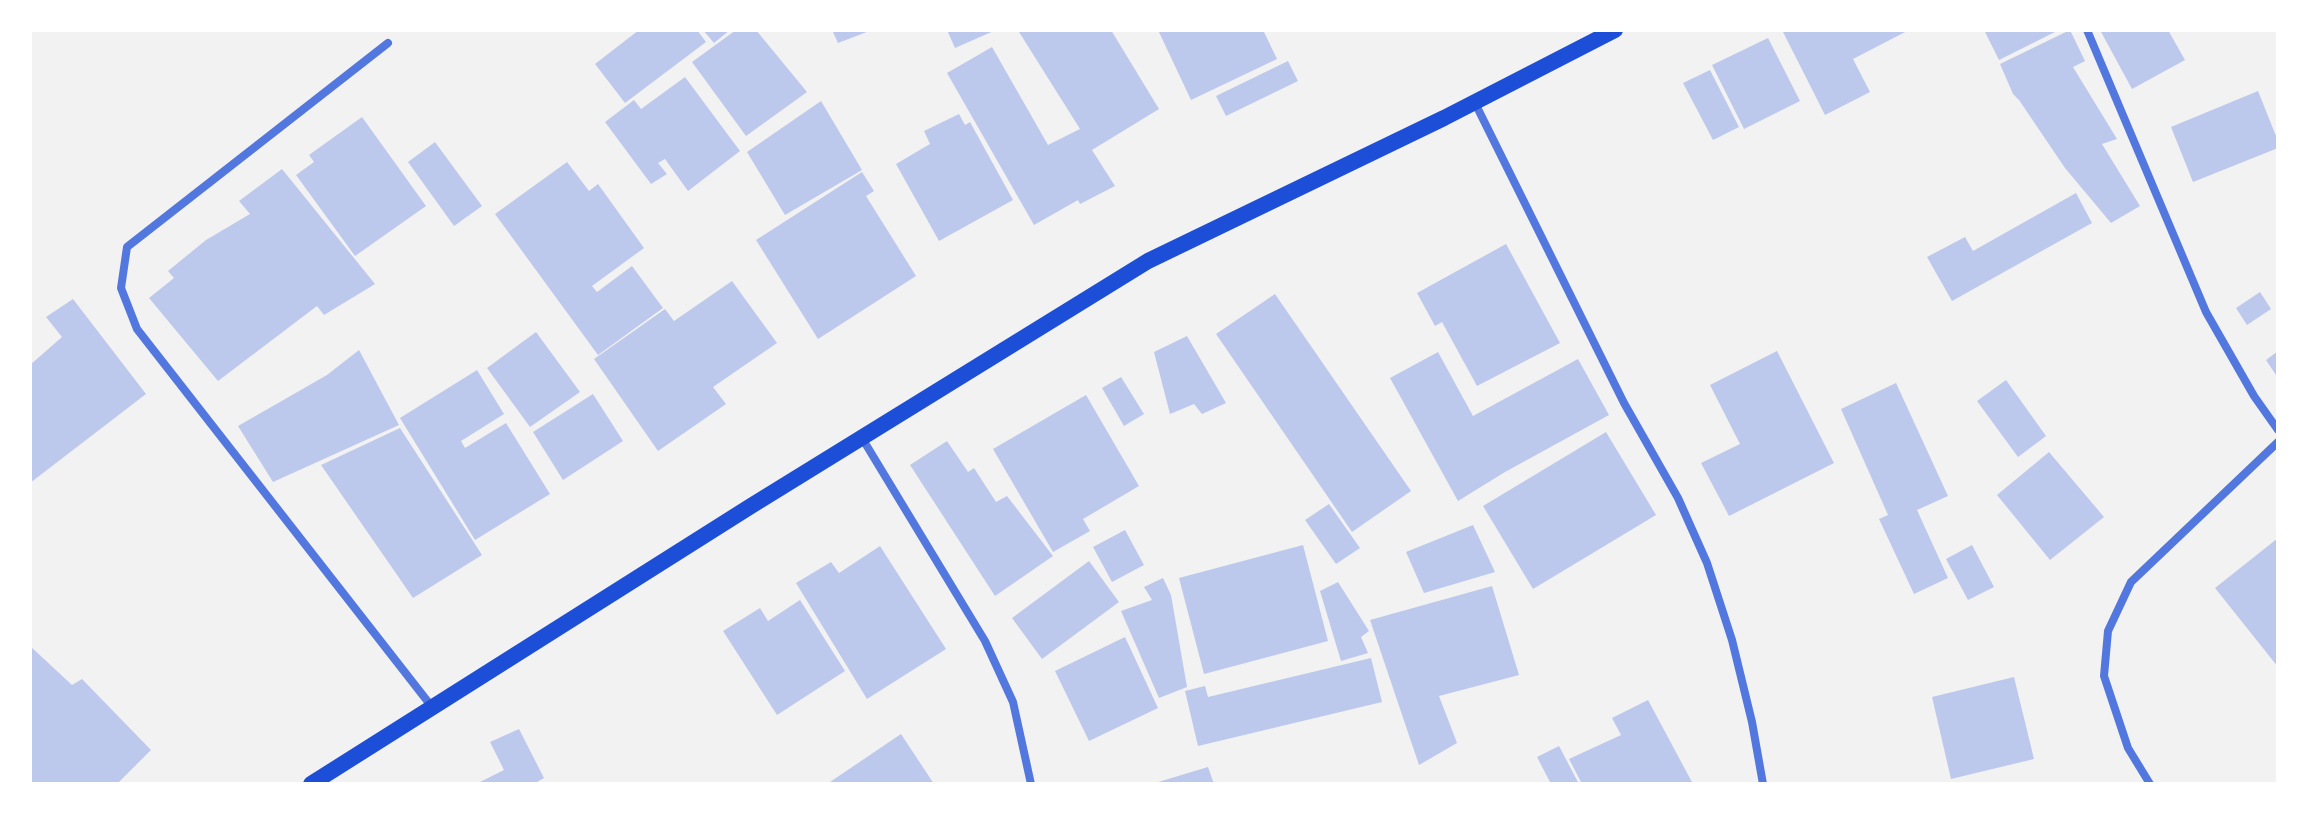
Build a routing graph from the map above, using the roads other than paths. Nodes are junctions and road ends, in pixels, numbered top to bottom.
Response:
1 (1615, 30) edge
2 (2087, 30) edge
3 (388, 43) dead end
4 (1474, 102) junction
5 (2278, 430) edge
6 (862, 437) junction
7 (2278, 442) edge
8 (432, 707) junction
9 (311, 784) edge
10 (1031, 784) edge
11 (1763, 784) edge
12 (2150, 784) edge

1 - 4 main road
2 - 5 street
3 - 8 street
4 - 6 main road
4 - 11 street
6 - 8 main road
6 - 10 street
7 - 12 street
8 - 9 main road

